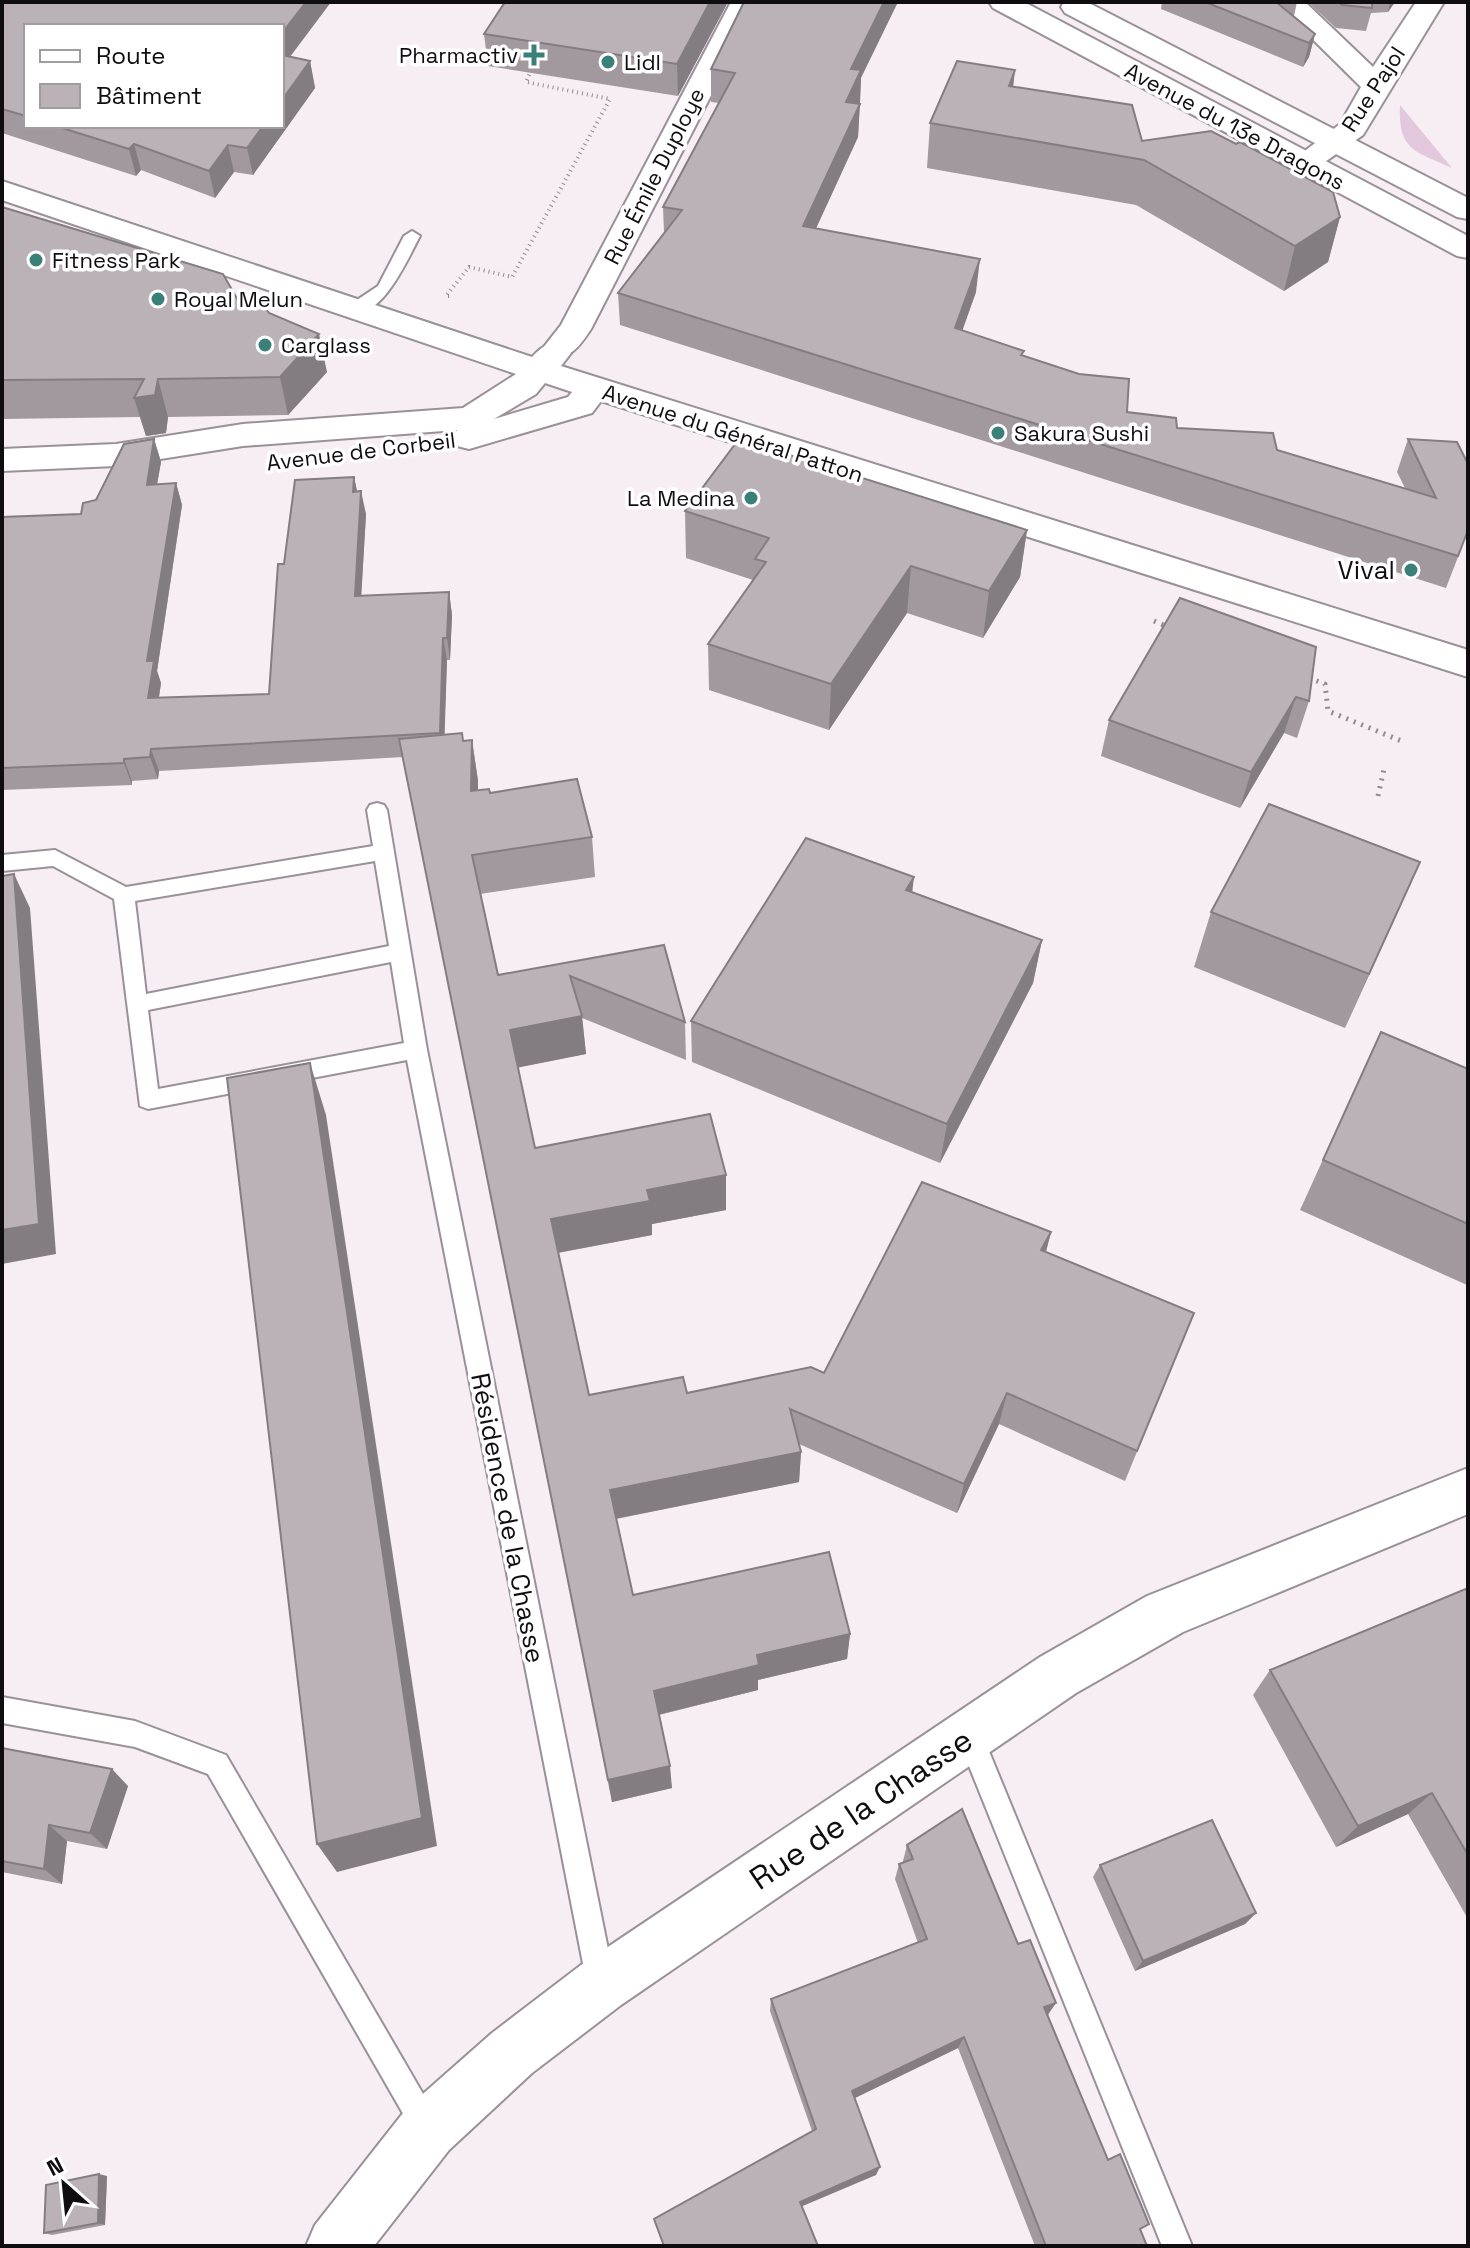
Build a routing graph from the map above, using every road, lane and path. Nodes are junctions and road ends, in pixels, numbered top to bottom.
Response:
1 (745, 2) edge
2 (1003, 2) edge
3 (1066, 2) edge
4 (1289, 2) edge
5 (1430, 2) edge
6 (530, 73) edge
7 (1376, 86) junction
8 (1336, 142) junction
9 (1304, 163) junction
10 (2, 170) edge
11 (2, 190) edge
12 (1468, 210) edge
13 (412, 236) dead end
14 (1468, 249) edge
15 (384, 289) junction
16 (354, 310) junction
17 (489, 326) junction
18 (548, 359) junction
19 (594, 388) junction
20 (116, 455) junction
21 (2, 460) edge
22 (1154, 621) dead end
23 (1182, 632) edge
24 (1468, 633) edge
25 (1468, 664) edge
26 (1296, 673) edge
27 (1404, 742) dead end
28 (1384, 769) dead end
29 (1378, 796) dead end
30 (377, 810) dead end
31 (382, 852) junction
32 (2, 863) edge
33 (124, 895) junction
34 (400, 952) junction
35 (137, 1004) junction
36 (416, 1050) junction
37 (1468, 1491) edge
38 (2, 1710) edge
39 (970, 1736) junction
40 (601, 1985) junction
41 (428, 2129) junction
42 (336, 2246) edge
43 (1177, 2246) edge

1 - 18 main road, Rue Émile Duploye
2 - 9 main road, Avenue du 13e Dragons
3 - 8 main road, Avenue du 13e Dragons
4 - 7 main road
5 - 7 main road, Rue Pajol
6 - 17 path
7 - 8 main road, Rue Pajol
8 - 9 main road, Rue Pajol
8 - 12 main road, Avenue du 13e Dragons
9 - 14 main road, Avenue du 13e Dragons
10 - 15 main road, Avenue du Général Patton
11 - 16 main road, Avenue du Général Patton
13 - 15 lane
15 - 16 lane
15 - 17 main road, Avenue du Général Patton
16 - 18 main road, Avenue du Général Patton
17 - 18 main road, Avenue du Général Patton
18 - 19 main road, Avenue du Général Patton
18 - 20 main road, Avenue de Corbeil
18 - 24 main road, Avenue du Général Patton
19 - 20 main road, Avenue de Corbeil
19 - 25 main road, Avenue du Général Patton
20 - 21 main road, Avenue de Corbeil
22 - 23 path
26 - 27 path
28 - 29 path
30 - 31 lane, Résidence de la Chasse
31 - 33 lane
31 - 34 lane, Résidence de la Chasse
32 - 33 lane
33 - 35 lane
34 - 35 lane
34 - 36 lane, Résidence de la Chasse
35 - 36 lane
36 - 40 lane, Résidence de la Chasse
37 - 39 main road, Rue de la Chasse
38 - 41 lane
39 - 40 main road, Rue de la Chasse
39 - 43 lane
40 - 41 main road, Rue de la Chasse
41 - 42 main road, Rue de la Chasse

